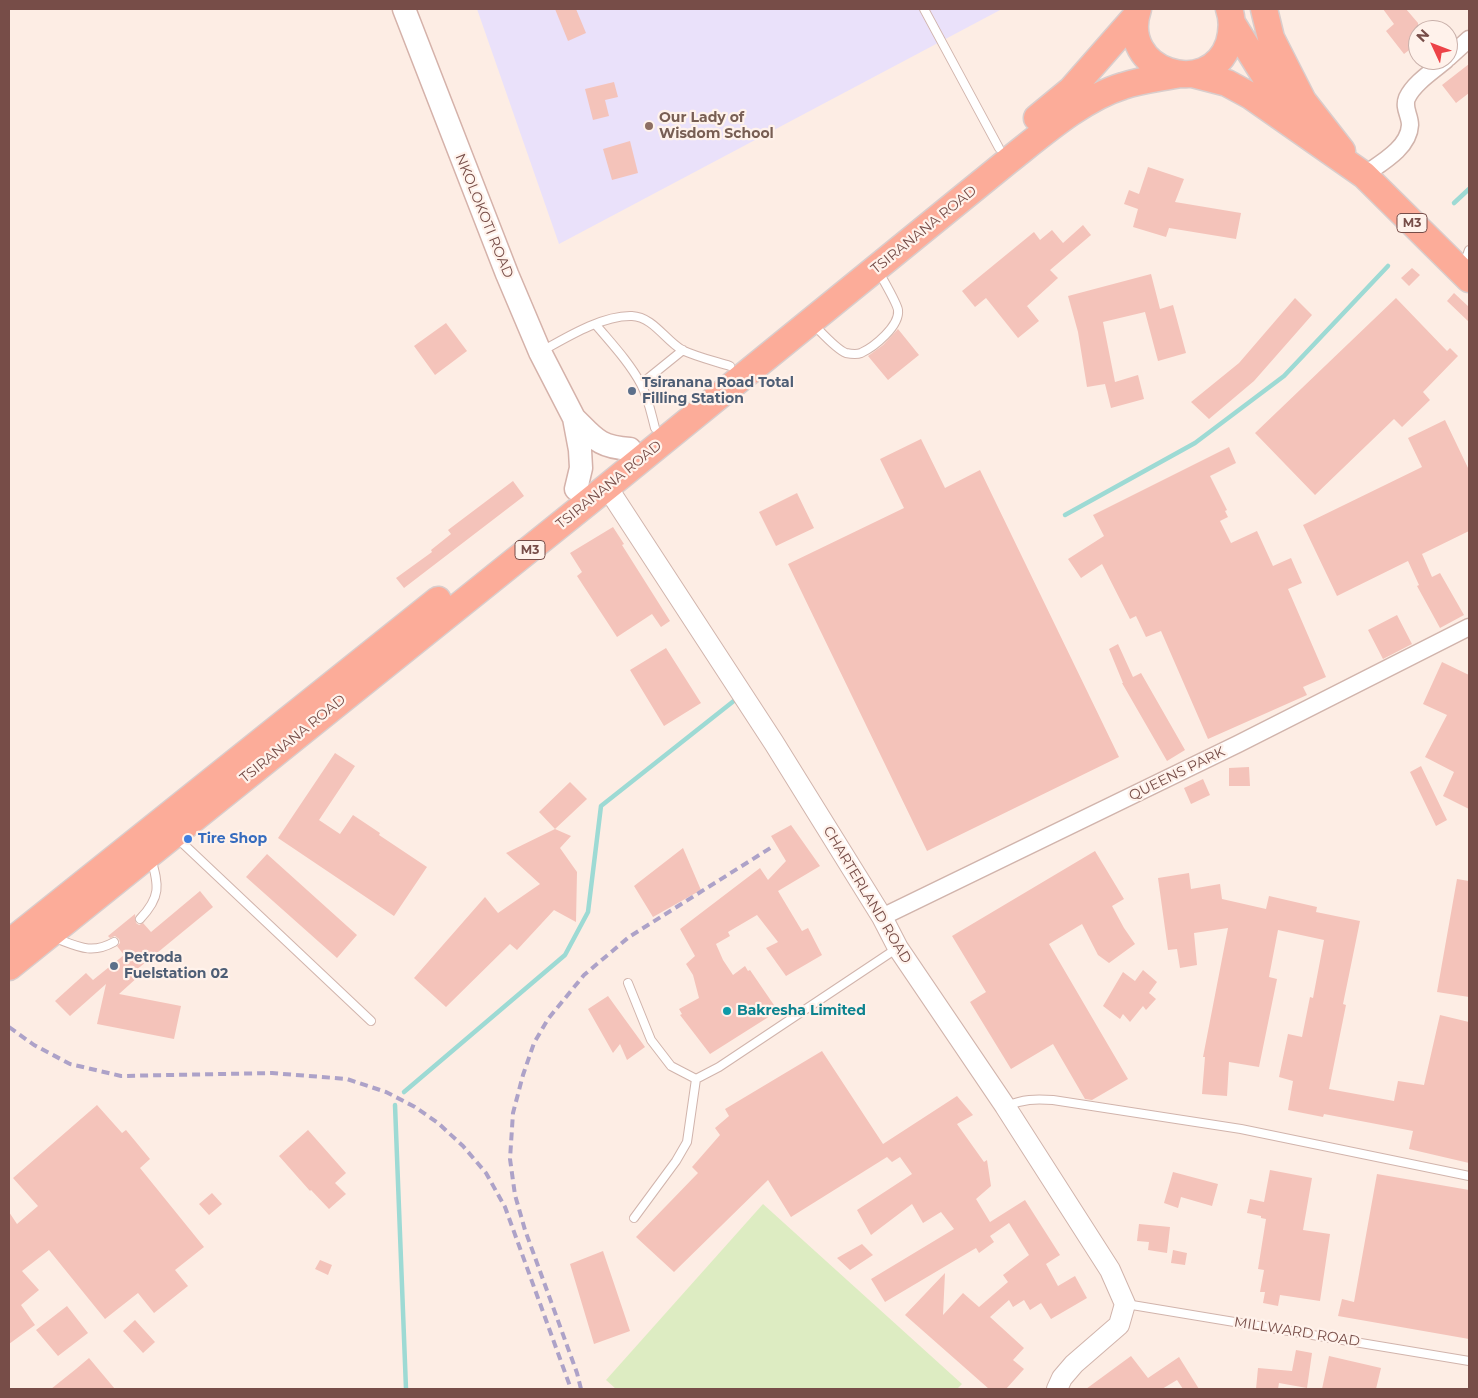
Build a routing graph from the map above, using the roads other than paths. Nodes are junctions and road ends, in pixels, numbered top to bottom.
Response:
1 (404, 9) edge
2 (924, 9) edge
3 (1264, 9) edge
4 (1137, 12) edge
5 (1231, 16) edge
6 (1469, 38) edge
7 (1458, 48) edge
8 (1435, 70) edge
9 (1186, 74) junction
10 (1322, 146) junction
11 (999, 148) junction
12 (1359, 171) junction
13 (1467, 267) edge
14 (877, 268) junction
15 (810, 322) junction
16 (596, 325) junction
17 (684, 350) junction
18 (540, 352) junction
19 (730, 366) junction
20 (641, 384) junction
21 (574, 418) junction
22 (655, 428) junction
23 (630, 449) junction
24 (607, 487) junction
25 (576, 489) junction
26 (1469, 627) edge
27 (173, 835) junction
28 (150, 853) junction
29 (882, 917) junction
30 (140, 919) dead end
31 (48, 936) junction
32 (114, 942) dead end
33 (9, 943) edge
34 (898, 948) junction
35 (9, 967) edge
36 (628, 983) dead end
37 (370, 1021) dead end
38 (696, 1079) junction
39 (1005, 1106) junction
40 (1469, 1176) edge
41 (634, 1218) dead end
42 (1125, 1304) junction
43 (1469, 1360) edge
44 (1057, 1389) edge

1 - 18 main road, NKOLOKOTI ROAD
2 - 11 lane
3 - 12 highway
4 - 9 highway, M3
4 - 11 highway, TSIRANANA ROAD / M3
5 - 9 highway, M3
5 - 10 highway, M3
6 - 7 street
8 - 12 street
9 - 10 highway, M3
9 - 14 highway, TSIRANANA ROAD / M3
10 - 12 highway, M3
11 - 19 highway, TSIRANANA ROAD / M3
12 - 13 highway, M3
14 - 15 highway, TSIRANANA ROAD / M3
14 - 15 lane
15 - 24 highway, TSIRANANA ROAD / M3
16 - 17 lane
16 - 18 lane
16 - 20 lane
17 - 19 lane
17 - 20 lane
18 - 21 main road, NKOLOKOTI ROAD
19 - 22 highway, TSIRANANA ROAD / M3
20 - 22 lane
21 - 23 main road, NKOLOKOTI ROAD
21 - 25 main road, NKOLOKOTI ROAD
22 - 23 highway, TSIRANANA ROAD / M3
23 - 25 highway, TSIRANANA ROAD / M3
24 - 27 highway, TSIRANANA ROAD / M3
24 - 29 street, CHARTERLAND ROAD
25 - 33 highway, TSIRANANA ROAD / M3
26 - 29 street, QUEENS PARK
27 - 28 highway, TSIRANANA ROAD / M3
27 - 37 lane
28 - 30 lane
28 - 31 highway, TSIRANANA ROAD / M3
29 - 34 street, CHARTERLAND ROAD
31 - 32 lane
31 - 35 highway, TSIRANANA ROAD / M3
34 - 38 lane
34 - 39 street, CHARTERLAND ROAD
36 - 38 lane
38 - 41 lane
39 - 40 lane
39 - 42 street, CHARTERLAND ROAD
42 - 43 lane, MILLWARD ROAD
42 - 44 street

